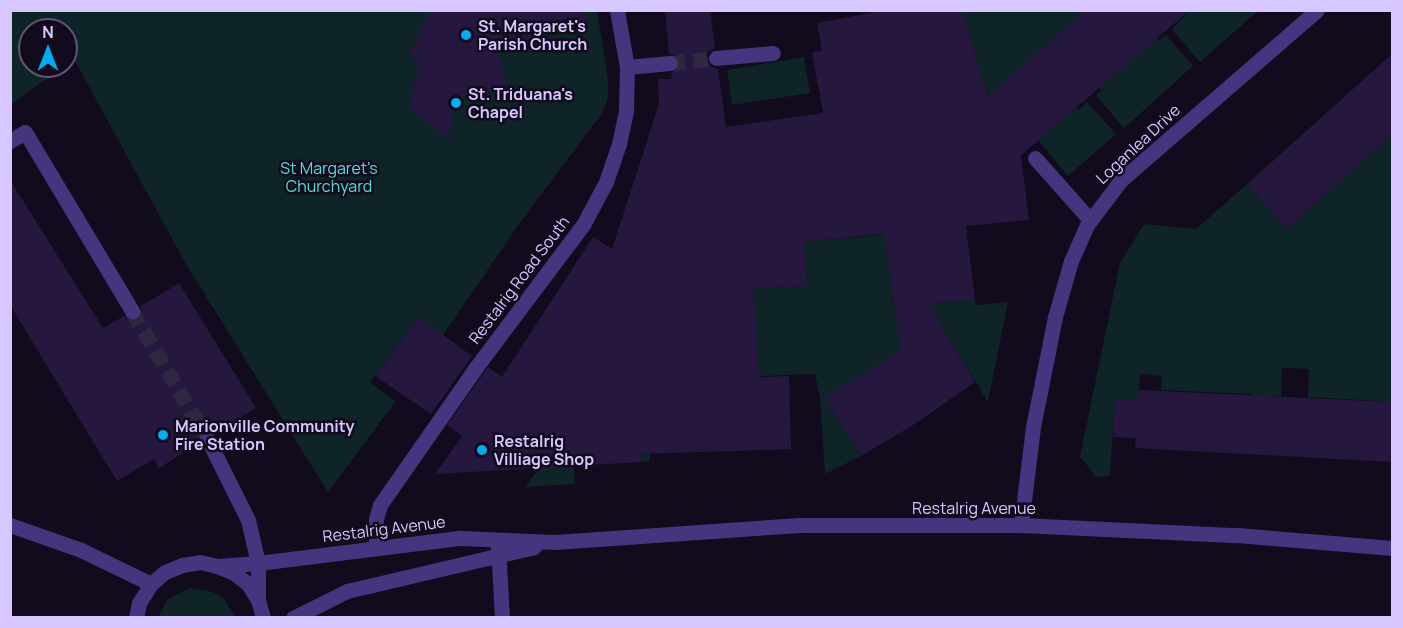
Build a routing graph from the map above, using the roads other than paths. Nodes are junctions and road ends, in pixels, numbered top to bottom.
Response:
1 (617, 10) edge
2 (1317, 10) edge
3 (773, 53) dead end
4 (716, 58) tunnel mouth
5 (670, 63) tunnel mouth
6 (627, 67) junction
7 (10, 141) edge
8 (1035, 158) dead end
9 (1090, 220) junction
10 (132, 311) tunnel mouth
11 (207, 438) tunnel mouth
12 (10, 525) edge
13 (1022, 525) junction
14 (376, 547) junction
15 (498, 547) junction
16 (1392, 548) edge
17 (258, 563) junction
18 (217, 566) junction
19 (151, 584) junction
20 (258, 600) junction
21 (136, 618) edge
22 (262, 618) edge
23 (292, 618) edge
24 (502, 618) edge

1 - 6 street, Restalrig Road South
2 - 9 street, Loganlea Drive
3 - 4 street
5 - 6 street
6 - 14 street, Restalrig Road South
7 - 10 street
8 - 9 street
9 - 13 street, Loganlea Drive
11 - 17 street
12 - 19 street
13 - 15 street, Restalrig Avenue
13 - 16 street, Restalrig Avenue
14 - 15 street, Restalrig Avenue
14 - 17 street, Restalrig Avenue
15 - 23 street, Restalrig Avenue
15 - 24 street
17 - 18 street, Restalrig Avenue
17 - 20 street
18 - 19 street, Restalrig Avenue
18 - 20 street
19 - 21 street
20 - 22 street

